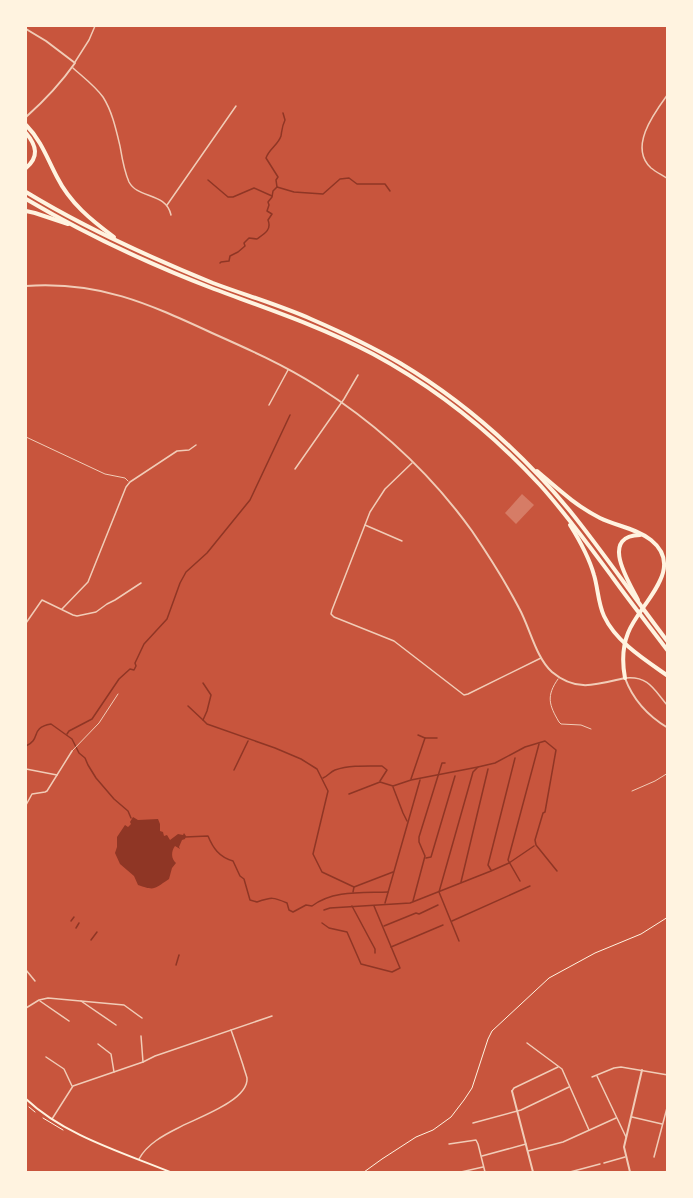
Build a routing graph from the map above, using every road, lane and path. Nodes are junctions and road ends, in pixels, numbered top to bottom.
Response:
1 (95, 26) edge
2 (26, 29) edge
3 (75, 63) junction
4 (72, 67) junction
5 (668, 94) edge
6 (236, 106) dead end
7 (26, 117) edge
8 (26, 125) edge
9 (26, 134) edge
10 (26, 168) edge
11 (668, 179) edge
12 (26, 192) edge
13 (26, 199) edge
14 (167, 206) junction
15 (26, 211) edge
16 (171, 215) dead end
17 (77, 227) junction
18 (124, 244) junction
19 (26, 286) edge
20 (289, 370) junction
21 (358, 375) dead end
22 (341, 403) junction
23 (269, 405) dead end
24 (26, 437) edge
25 (196, 445) dead end
26 (412, 462) junction
27 (527, 463) junction
28 (295, 469) dead end
29 (130, 482) junction
30 (562, 511) junction
31 (364, 525) junction
32 (644, 535) junction
33 (402, 541) dead end
34 (141, 583) dead end
35 (637, 604) junction
36 (62, 609) junction
37 (26, 623) edge
38 (668, 642) edge
39 (624, 643) junction
40 (668, 651) edge
41 (541, 658) junction
42 (668, 676) edge
43 (560, 678) junction
44 (625, 678) junction
45 (118, 694) dead end
46 (668, 706) edge
47 (668, 728) edge
48 (591, 729) dead end
49 (72, 752) joint
50 (26, 769) edge
51 (668, 773) edge
52 (57, 775) junction
53 (632, 792) dead end
54 (26, 805) edge
55 (668, 917) edge
56 (26, 969) edge
57 (35, 981) dead end
58 (39, 1000) junction
59 (80, 1001) junction
60 (26, 1008) edge
61 (272, 1016) dead end
62 (142, 1018) dead end
63 (69, 1021) dead end
64 (116, 1025) dead end
65 (231, 1030) junction
66 (141, 1036) dead end
67 (527, 1043) dead end
68 (98, 1044) dead end
69 (46, 1057) dead end
70 (143, 1062) junction
71 (559, 1066) junction
72 (642, 1070) junction
73 (114, 1072) junction
74 (597, 1075) junction
75 (668, 1076) edge
76 (592, 1077) dead end
77 (73, 1087) junction
78 (570, 1087) junction
79 (512, 1091) joint
80 (26, 1099) edge
81 (667, 1106) edge
82 (517, 1111) junction
83 (632, 1116) junction
84 (616, 1118) junction
85 (51, 1119) junction
86 (473, 1123) dead end
87 (662, 1124) junction
88 (589, 1130) junction
89 (626, 1137) junction
90 (449, 1144) dead end
91 (526, 1144) junction
92 (528, 1151) junction
93 (481, 1156) junction
94 (626, 1157) junction
95 (654, 1157) dead end
96 (139, 1160) junction
97 (604, 1163) dead end
98 (600, 1164) dead end
99 (484, 1167) junction
100 (170, 1173) edge
101 (364, 1173) edge
102 (461, 1173) edge
103 (485, 1173) edge
104 (533, 1173) edge
105 (570, 1173) edge
106 (630, 1173) edge

1 - 3 street
2 - 3 street
3 - 4 street
4 - 7 street
4 - 14 street
5 - 11 street
6 - 14 street
8 - 18 highway
9 - 10 highway
12 - 18 highway
13 - 17 highway
14 - 16 street
15 - 17 highway
17 - 30 highway
18 - 27 highway
19 - 20 street
20 - 22 street
20 - 23 street
21 - 22 street
22 - 26 street
22 - 28 street
24 - 29 lane
25 - 29 street
26 - 31 street
26 - 41 street
27 - 32 highway
27 - 35 highway
29 - 36 street
30 - 35 highway
30 - 39 highway
31 - 33 street
31 - 41 street
32 - 35 highway
32 - 39 highway
34 - 36 street
35 - 38 highway
35 - 40 highway
36 - 37 street
39 - 42 highway
39 - 44 highway
41 - 43 street
43 - 44 street
43 - 48 lane
44 - 46 street
44 - 47 street
45 - 49 lane
49 - 52 street
50 - 52 street
51 - 53 lane
52 - 54 street
55 - 101 path
56 - 57 street
58 - 59 street
58 - 60 street
58 - 63 street
59 - 62 street
59 - 64 street
61 - 65 street
65 - 70 street
65 - 96 street
66 - 70 street
67 - 71 street
68 - 73 street
69 - 77 street
70 - 73 street
71 - 78 street
71 - 79 street
72 - 74 street
72 - 75 street
72 - 83 street
73 - 77 street
74 - 76 street
74 - 84 street
77 - 85 street
78 - 82 street
78 - 88 street
79 - 82 street
80 - 85 main road
81 - 87 street
82 - 86 street
82 - 91 street
83 - 87 street
83 - 89 street
84 - 88 street
84 - 89 street
85 - 96 main road
87 - 95 street
88 - 92 street
89 - 94 street
90 - 93 street
91 - 92 street
91 - 93 street
92 - 104 street
93 - 99 street
94 - 97 street
94 - 106 street
96 - 100 main road
98 - 105 street
99 - 102 street
99 - 103 street

